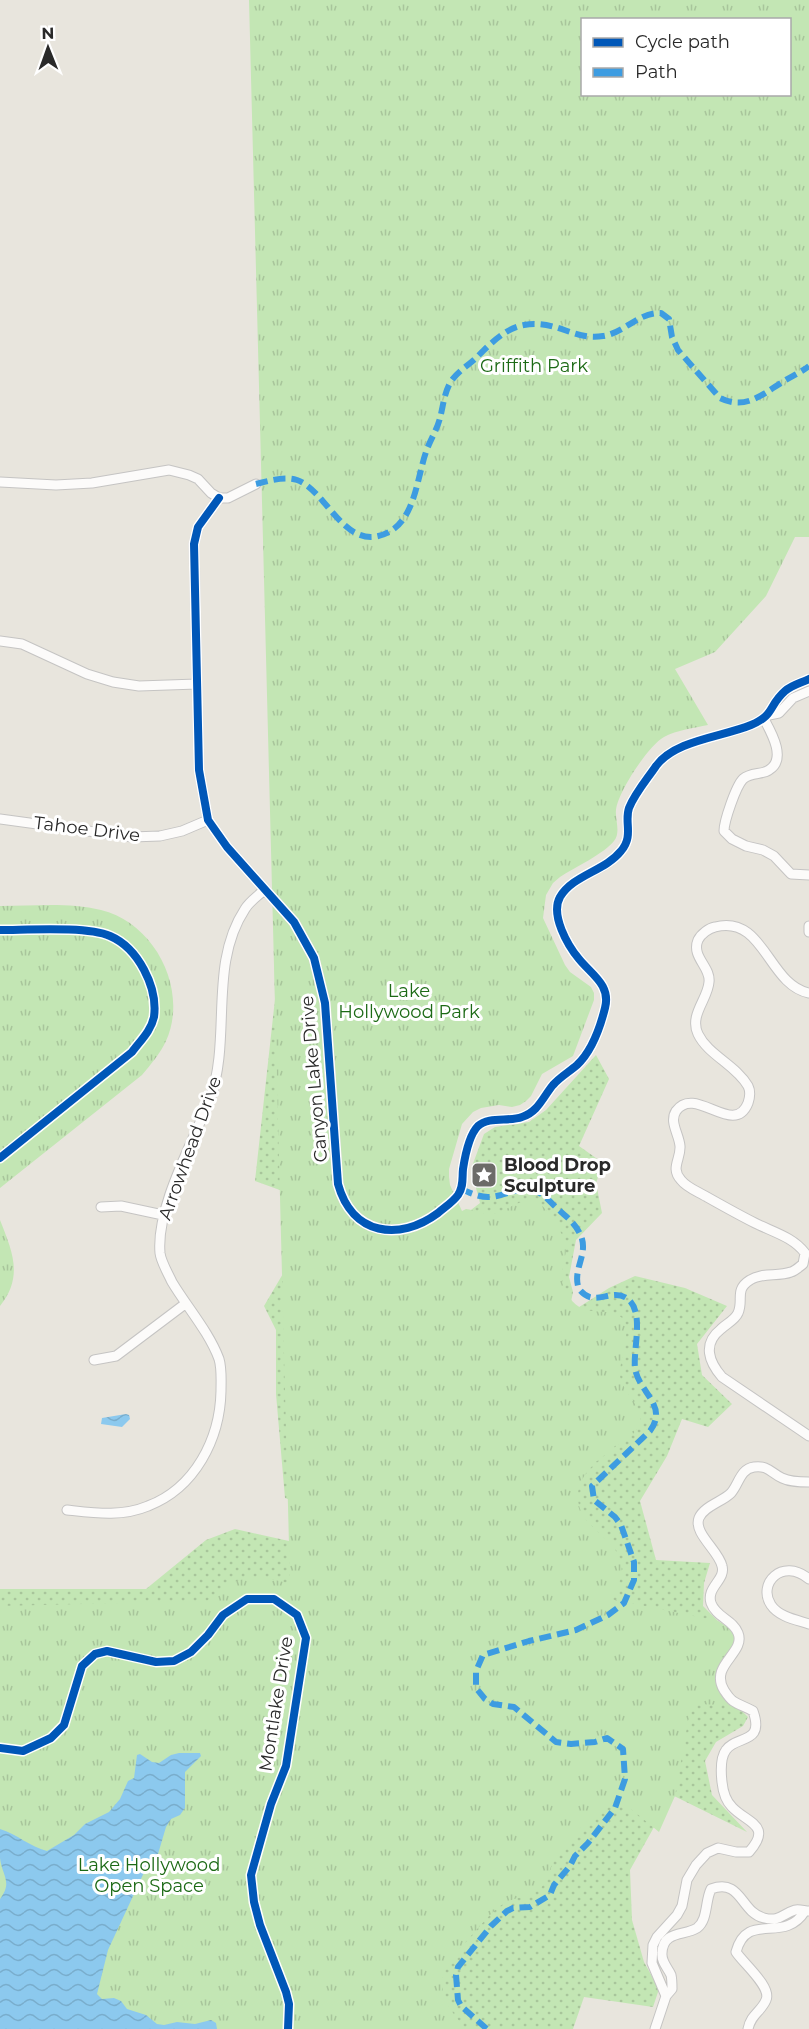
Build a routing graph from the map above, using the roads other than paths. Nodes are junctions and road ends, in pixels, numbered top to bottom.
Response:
1 (0, 482) edge
2 (256, 484) dead end
3 (219, 498) junction
4 (0, 641) edge
5 (809, 680) edge
6 (196, 684) junction
7 (809, 691) edge
8 (767, 717) junction
9 (0, 819) edge
10 (208, 820) junction
11 (809, 875) edge
12 (264, 890) junction
13 (809, 926) edge
14 (809, 932) edge
15 (809, 993) edge
16 (101, 1207) dead end
17 (163, 1215) junction
18 (185, 1304) junction
19 (94, 1360) dead end
20 (809, 1436) edge
21 (809, 1482) edge
22 (68, 1510) dead end
23 (809, 1579) edge
24 (809, 1624) edge
25 (807, 1911) edge
26 (666, 1996) junction
27 (655, 2029) edge
28 (748, 2029) edge

1 - 3 street
2 - 3 street
3 - 6 street, Canyon Lake Drive
4 - 6 street
5 - 8 street
6 - 10 street, Canyon Lake Drive
7 - 8 street
8 - 11 street
8 - 12 street, Canyon Lake Drive
9 - 10 street, Tahoe Drive
10 - 12 street, Canyon Lake Drive
12 - 17 street, Arrowhead Drive
13 - 14 street
15 - 20 street
16 - 17 street
17 - 18 street, Arrowhead Drive
18 - 19 street
18 - 22 street, Arrowhead Drive
21 - 26 street
23 - 24 street
25 - 26 street
25 - 28 street
26 - 27 street

